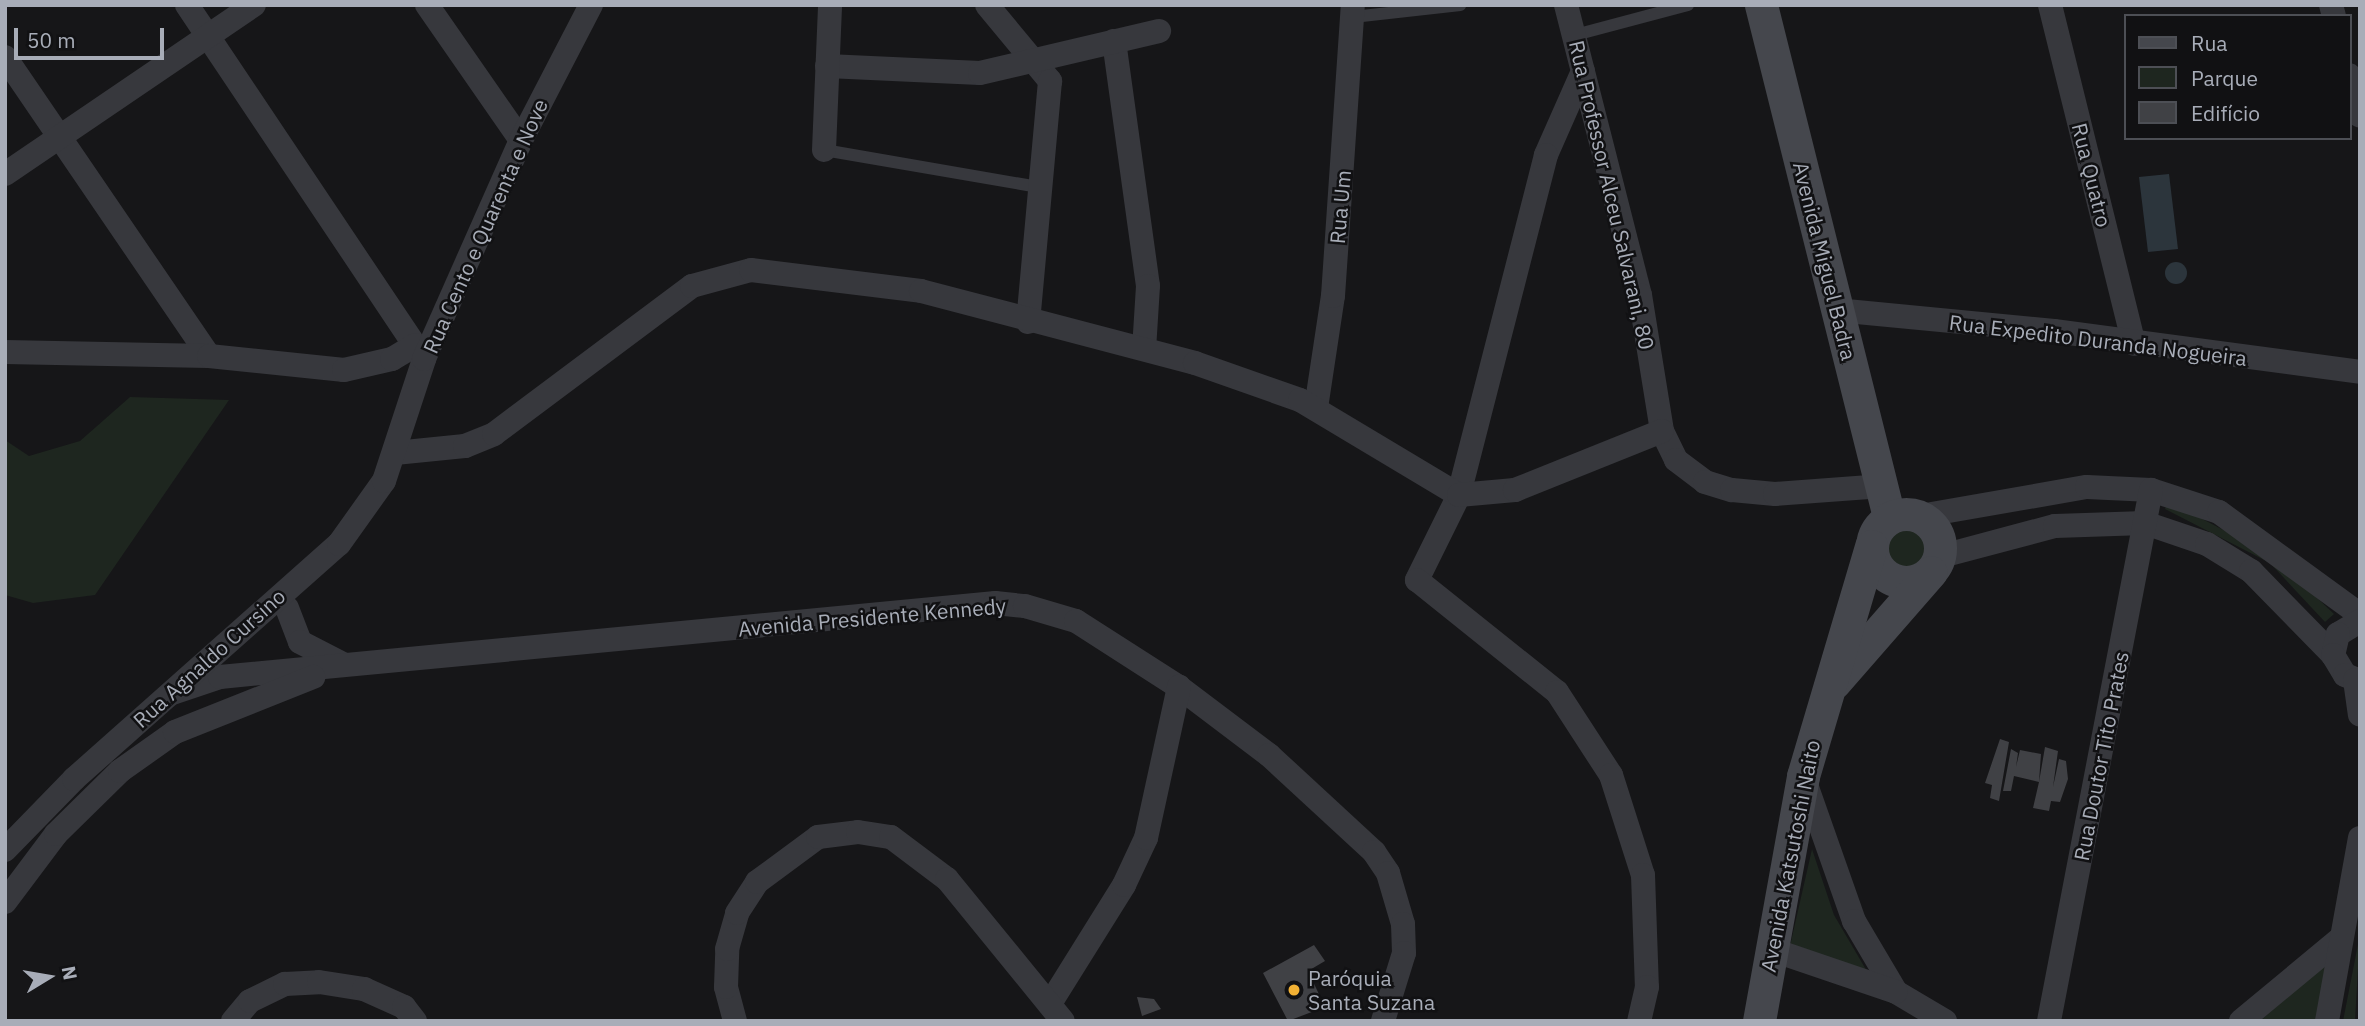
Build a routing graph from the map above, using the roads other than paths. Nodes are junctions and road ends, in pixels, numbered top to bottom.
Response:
1 (187, 5) edge
2 (254, 5) edge
3 (427, 5) edge
4 (591, 5) edge
5 (831, 5) edge
6 (987, 5) edge
7 (1460, 5) edge
8 (1566, 5) edge
9 (1688, 5) edge
10 (1762, 5) edge
11 (2050, 5) edge
12 (1353, 11) edge
13 (1158, 31) dead end
14 (1575, 35) junction
15 (210, 39) junction
16 (1114, 41) junction
17 (5, 58) edge
18 (1038, 59) junction
19 (827, 66) junction
20 (1583, 71) junction
21 (2351, 82) edge
22 (2360, 116) edge
23 (61, 137) junction
24 (521, 140) junction
25 (824, 150) joint
26 (5, 174) edge
27 (1043, 188) junction
28 (1836, 310) junction
29 (1028, 321) junction
30 (2133, 344) junction
31 (1144, 349) junction
32 (5, 352) edge
33 (419, 352) junction
34 (209, 356) junction
35 (2360, 372) edge
36 (1316, 408) junction
37 (1662, 431) junction
38 (395, 453) junction
39 (2151, 490) junction
40 (1459, 495) junction
41 (1897, 507) junction
42 (2145, 523) junction
43 (339, 544) junction
44 (1871, 546) junction
45 (1936, 564) junction
46 (287, 608) junction
47 (2360, 615) edge
48 (254, 619) junction
49 (2360, 621) edge
50 (2333, 655) junction
51 (347, 666) junction
52 (220, 677) junction
53 (2357, 680) edge
54 (1180, 687) junction
55 (172, 693) junction
56 (1825, 693) junction
57 (231, 707) junction
58 (2360, 715) edge
59 (157, 745) junction
60 (1803, 776) junction
61 (2360, 838) edge
62 (5, 850) edge
63 (14, 872) edge
64 (5, 902) edge
65 (2355, 902) edge
66 (2342, 938) junction
67 (1770, 949) junction
68 (1896, 992) junction
69 (1057, 1011) edge
70 (233, 1021) edge
71 (415, 1021) edge
72 (735, 1021) edge
73 (1383, 1021) edge
74 (1639, 1021) edge
75 (1759, 1021) edge
76 (1945, 1021) edge
77 (2049, 1021) edge
78 (2241, 1021) edge
79 (2327, 1021) edge

1 - 15 street
2 - 15 street
3 - 24 street
4 - 24 street, Rua Cento e Quarenta e Nove
5 - 19 street
6 - 18 street
7 - 12 lane
8 - 14 street, Rua Professor Alceu Salvarani, 80
9 - 14 lane
10 - 28 main road, Avenida Miguel Badra
11 - 30 street, Rua Quatro
12 - 36 street, Rua Um
13 - 16 street
14 - 20 street, Rua Professor Alceu Salvarani, 80
15 - 23 street
15 - 33 street
16 - 18 street
16 - 31 street
17 - 23 street
18 - 19 street
18 - 27 street
19 - 25 street
20 - 37 street, Rua Professor Alceu Salvarani, 80
20 - 40 street
21 - 22 street
23 - 26 street
23 - 34 street
24 - 33 street, Rua Cento e Quarenta e Nove
25 - 27 lane
27 - 29 street
28 - 30 street, Rua Expedito Duranda Nogueira
28 - 41 main road, Avenida Miguel Badra
29 - 31 street
29 - 38 street
30 - 35 street, Rua Expedito Duranda Nogueira
31 - 36 street
32 - 34 street
33 - 34 street
33 - 38 street, Rua Cento e Quarenta e Nove
36 - 40 street
37 - 40 street
37 - 41 street, Rua Professor Alceu Salvarani, 80
38 - 43 street, Rua Agnaldo Cursino
39 - 41 street
39 - 42 street, Rua Doutor Tito Prates
39 - 47 street
40 - 74 street
41 - 44 main road
41 - 45 main road
42 - 45 street
42 - 50 street
42 - 77 street, Rua Doutor Tito Prates
43 - 46 street
43 - 48 street, Rua Agnaldo Cursino
44 - 45 main road
44 - 56 main road
45 - 56 main road
46 - 51 street
46 - 52 street
48 - 52 street
48 - 55 street, Rua Agnaldo Cursino
49 - 50 street
50 - 53 street
51 - 52 street, Avenida Presidente Kennedy
51 - 54 street, Avenida Presidente Kennedy
51 - 57 street, Avenida Presidente Kennedy
52 - 55 street, Avenida Presidente Kennedy
52 - 57 street
52 - 59 street
53 - 58 street
54 - 69 street
54 - 73 street, Avenida Presidente Kennedy
55 - 62 street, Rua Agnaldo Cursino
56 - 60 main road, Avenida Katsutoshi Naito
57 - 59 street, Avenida Presidente Kennedy
59 - 63 street
60 - 67 main road, Avenida Katsutoshi Naito
60 - 68 street
61 - 65 street
63 - 64 street
65 - 66 street
66 - 78 street
66 - 79 street
67 - 68 street
67 - 75 main road, Avenida Katsutoshi Naito
68 - 76 street
69 - 72 street
70 - 71 street

